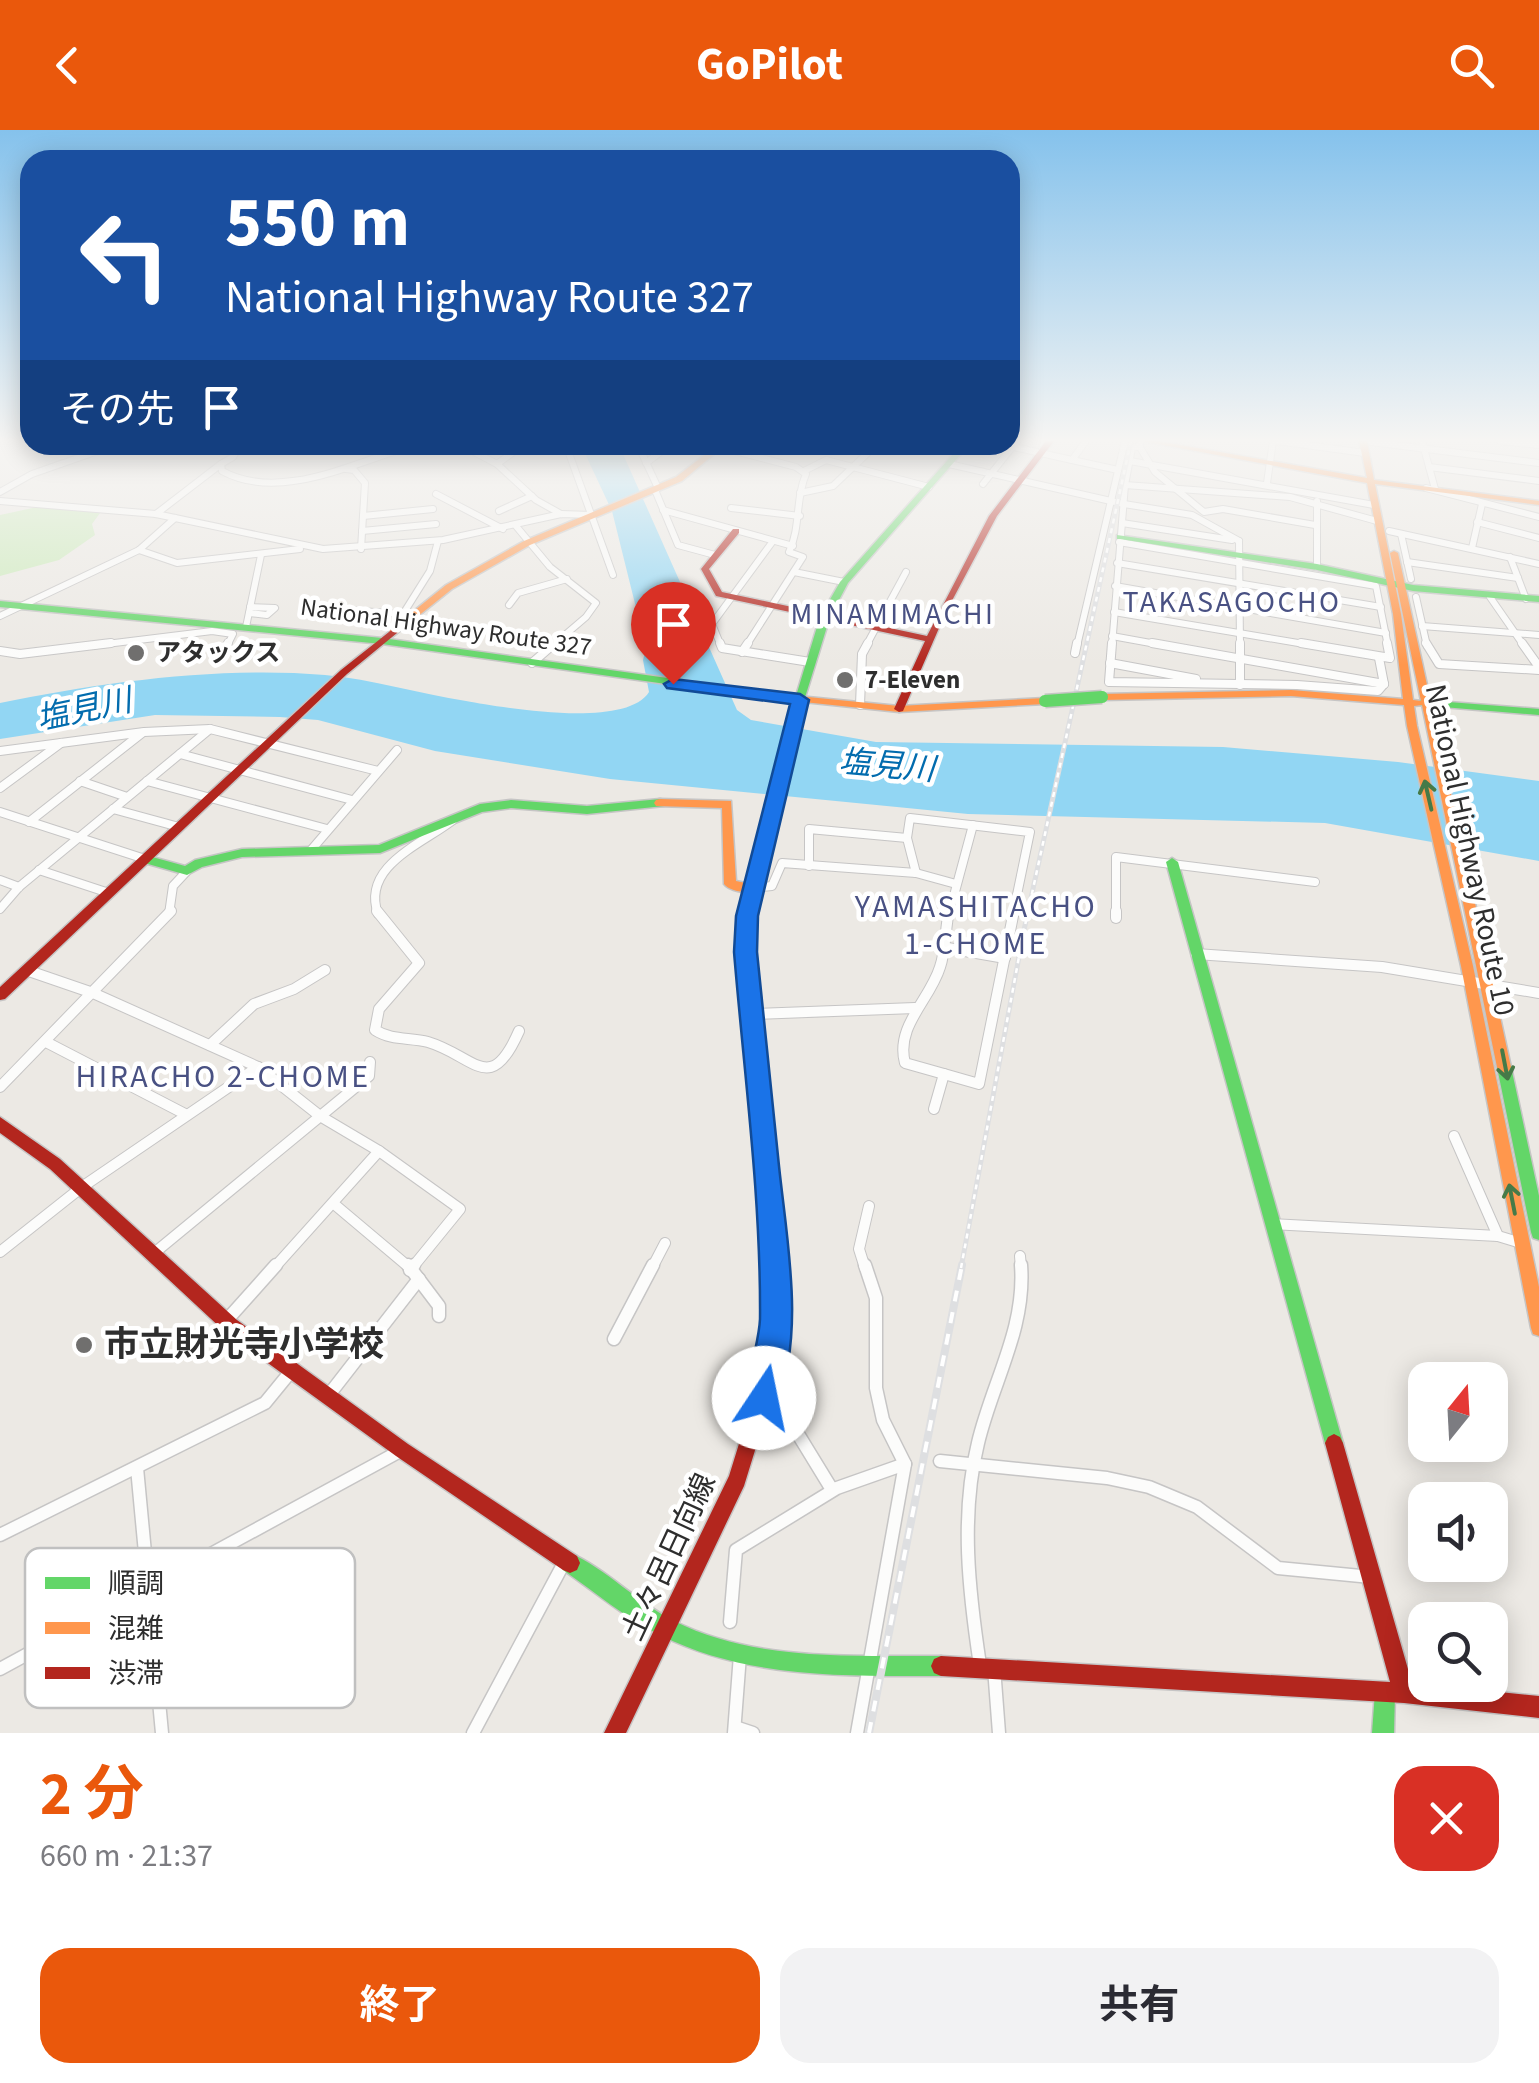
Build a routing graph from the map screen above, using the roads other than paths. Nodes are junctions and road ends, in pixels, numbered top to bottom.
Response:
1 (165, 516) edge
2 (363, 516) edge
3 (477, 516) edge
4 (554, 516) edge
5 (588, 516) edge
6 (593, 516) edge
7 (665, 516) edge
8 (684, 516) edge
9 (800, 516) edge
10 (903, 516) edge
11 (993, 516) edge
12 (1113, 516) edge
13 (1121, 516) edge
14 (1193, 516) edge
15 (1264, 516) edge
16 (1316, 516) edge
17 (1358, 516) edge
18 (1369, 516) edge
19 (1383, 516) edge
20 (1383, 516) edge
21 (1479, 516) edge
22 (175, 518) junction
23 (1478, 522) junction
24 (1385, 523) junction
25 (436, 524) dead end
26 (1316, 524) junction
27 (516, 526) junction
28 (503, 530) junction
29 (736, 530) junction
30 (362, 531) junction
31 (1116, 534) junction
32 (1539, 538) edge
33 (438, 541) junction
34 (773, 541) junction
35 (527, 543) junction
36 (793, 546) junction
37 (308, 548) junction
38 (1472, 548) junction
39 (360, 549) junction
40 (139, 550) junction
41 (1240, 553) junction
42 (262, 555) junction
43 (715, 555) junction
44 (1510, 557) junction
45 (1407, 562) junction
46 (1117, 563) junction
47 (1539, 564) edge
48 (1317, 568) junction
49 (794, 572) junction
50 (906, 572) dead end
51 (613, 575) dead end
52 (1518, 578) junction
53 (566, 579) junction
54 (844, 582) junction
55 (1401, 583) junction
56 (1241, 584) junction
57 (1115, 586) junction
58 (1416, 597) dead end
59 (1490, 597) junction
60 (731, 598) junction
61 (1532, 599) edge
62 (26, 605) junction
63 (508, 605) dead end
64 (772, 606) junction
65 (1381, 607) junction
66 (5, 608) edge
67 (1240, 608) junction
68 (347, 610) dead end
69 (1114, 612) junction
70 (408, 615) junction
71 (0, 616) edge
72 (248, 616) junction
73 (152, 617) junction
74 (825, 618) junction
75 (1422, 626) junction
76 (0, 627) edge
77 (877, 628) junction
78 (1386, 632) junction
79 (1239, 633) junction
80 (1516, 633) junction
81 (1539, 635) edge
82 (1112, 636) junction
83 (147, 638) junction
84 (930, 640) junction
85 (382, 641) junction
86 (0, 651) edge
87 (742, 652) junction
88 (1075, 653) dead end
89 (221, 658) dead end
90 (1379, 658) junction
91 (1240, 659) junction
92 (810, 662) junction
93 (532, 663) junction
94 (1110, 663) junction
95 (1539, 669) edge
96 (1223, 684) junction
97 (1240, 684) junction
98 (1384, 684) junction
99 (1416, 703) junction
100 (798, 704) junction
101 (860, 705) junction
102 (899, 709) junction
103 (1539, 712) edge
104 (1420, 727) junction
105 (210, 729) junction
106 (144, 732) junction
107 (63, 742) junction
108 (268, 744) junction
109 (398, 750) dead end
110 (0, 751) edge
111 (180, 754) junction
112 (240, 770) junction
113 (378, 771) junction
114 (80, 781) junction
115 (146, 781) junction
116 (0, 788) edge
117 (128, 797) junction
118 (210, 798) junction
119 (352, 800) junction
120 (113, 809) junction
121 (0, 812) edge
122 (459, 815) junction
123 (29, 822) junction
124 (973, 825) junction
125 (179, 827) junction
126 (327, 830) junction
127 (907, 838) junction
128 (77, 839) junction
129 (312, 849) junction
130 (144, 859) junction
131 (1172, 862) junction
132 (809, 866) junction
133 (39, 870) junction
134 (187, 870) junction
135 (916, 873) junction
136 (0, 880) edge
137 (1315, 882) dead end
138 (956, 884) junction
139 (19, 887) junction
140 (752, 888) junction
141 (109, 893) junction
142 (0, 909) edge
143 (1116, 918) dead end
144 (942, 947) junction
145 (1196, 954) junction
146 (1004, 958) junction
147 (26, 970) junction
148 (325, 970) dead end
149 (1470, 980) junction
150 (1488, 983) junction
151 (93, 993) junction
152 (1539, 993) edge
153 (0, 995) edge
154 (916, 1008) junction
155 (752, 1014) junction
156 (519, 1031) dead end
157 (46, 1042) junction
158 (210, 1045) junction
159 (370, 1062) dead end
160 (258, 1067) junction
161 (944, 1074) junction
162 (0, 1087) edge
163 (934, 1109) dead end
164 (184, 1114) junction
165 (320, 1116) junction
166 (0, 1124) edge
167 (1454, 1136) dead end
168 (379, 1151) junction
169 (82, 1187) junction
170 (334, 1204) junction
171 (869, 1206) dead end
172 (1271, 1224) junction
173 (1539, 1232) edge
174 (1498, 1236) junction
175 (666, 1242) dead end
176 (1521, 1243) junction
177 (0, 1252) edge
178 (153, 1254) junction
179 (1020, 1256) dead end
180 (415, 1274) junction
181 (439, 1316) dead end
182 (226, 1321) junction
183 (1539, 1328) edge
184 (614, 1339) dead end
185 (292, 1370) junction
186 (328, 1396) junction
187 (760, 1410) junction
188 (402, 1450) junction
189 (940, 1461) dead end
190 (905, 1464) junction
191 (973, 1466) junction
192 (138, 1468) junction
193 (831, 1488) junction
194 (0, 1535) edge
195 (143, 1548) edge
196 (224, 1548) edge
197 (565, 1561) junction
198 (1370, 1577) junction
199 (730, 1622) dead end
200 (667, 1628) junction
201 (740, 1655) junction
202 (25, 1656) edge
203 (870, 1664) junction
204 (987, 1668) junction
205 (0, 1669) edge
206 (1385, 1692) junction
207 (1404, 1693) junction
208 (1539, 1707) edge
209 (159, 1708) edge
210 (734, 1730) edge
211 (162, 1733) edge
212 (472, 1733) edge
213 (615, 1733) edge
214 (753, 1733) edge
215 (856, 1733) edge
216 (999, 1733) edge
217 (1383, 1733) edge

1 - 22 street
2 - 30 street
3 - 28 street
4 - 27 street
5 - 35 main road
6 - 51 street
7 - 43 street
8 - 29 street
9 - 36 street
10 - 54 main road, 土々呂日向線
11 - 84 main road
12 - 31 street
13 - 31 street
14 - 41 street
15 - 26 street
16 - 26 street
17 - 24 street
18 - 24 street
19 - 24 main road, National Highway Route 10
20 - 24 main road, National Highway Route 10
21 - 23 street
22 - 37 street
22 - 40 street
23 - 32 street
23 - 38 street
24 - 38 street
24 - 45 street
24 - 55 main road, National Highway Route 10
25 - 30 street
26 - 48 street
27 - 28 street
27 - 35 street
28 - 33 street
29 - 34 street
29 - 43 main road
30 - 39 street
31 - 41 main road
31 - 46 street
31 - 88 street
33 - 39 street
33 - 70 street
34 - 36 street
34 - 60 street
35 - 53 street
35 - 70 main road
36 - 49 street
37 - 39 street
37 - 42 street
38 - 44 street
40 - 42 street
40 - 62 street
41 - 48 main road
41 - 56 street
41 - 65 street
42 - 72 street
43 - 60 main road
44 - 47 street
44 - 52 street
45 - 52 street
45 - 55 street
46 - 56 street
46 - 57 street
48 - 55 main road
49 - 54 street
49 - 64 street
50 - 77 street
52 - 61 street
53 - 63 street
53 - 93 street
54 - 74 main road, 土々呂日向線
55 - 59 main road
55 - 99 main road, National Highway Route 10
56 - 65 street
56 - 67 street
57 - 67 street
57 - 69 street
58 - 75 street
59 - 61 main road
59 - 80 street
60 - 64 main road
60 - 87 street
62 - 66 main road, National Highway Route 327
62 - 73 main road, National Highway Route 327
64 - 74 main road
64 - 87 street
65 - 78 street
66 - 71 street
66 - 76 street
67 - 78 street
67 - 79 street
68 - 70 street
69 - 79 street
69 - 82 street
70 - 85 main road
72 - 73 main road, National Highway Route 327
72 - 85 main road, National Highway Route 327
73 - 83 street
74 - 77 main road
74 - 92 main road, 土々呂日向線
75 - 80 street
75 - 95 street
77 - 84 main road
77 - 101 street
78 - 90 street
79 - 90 street
79 - 91 street
80 - 81 street
80 - 95 street
82 - 91 street
82 - 94 street
83 - 86 street
83 - 89 street
84 - 102 main road
85 - 93 main road, National Highway Route 327
85 - 108 main road
87 - 92 street
90 - 98 street
91 - 97 street
91 - 98 street
92 - 100 main road, 土々呂日向線
93 - 100 main road, National Highway Route 327
94 - 96 street
94 - 96 street
96 - 97 street
97 - 98 street
99 - 102 main road, National Highway Route 327, bridge
99 - 103 main road, National Highway Route 327
99 - 104 main road, National Highway Route 10
100 - 101 main road, National Highway Route 327
100 - 140 main road, 土々呂日向線
101 - 102 main road, National Highway Route 327
149 -> 104 main road, National Highway Route 10
104 - 150 main road, National Highway Route 10
105 - 106 street
105 - 108 street
105 - 111 street
106 - 107 street
106 - 114 street
107 - 110 street
107 - 116 street
108 - 112 main road
108 - 113 street
109 - 113 street
111 - 112 street
111 - 115 street
112 - 118 main road
112 - 119 street
113 - 119 street
114 - 117 street
114 - 123 street
115 - 117 street
115 - 118 street
117 - 120 street
118 - 125 main road
118 - 126 street
119 - 126 street
120 - 125 street
120 - 128 street
121 - 123 street
122 - 129 main road
122 - 140 main road
122 - 156 street
123 - 128 street
124 - 127 street
124 - 138 street
124 - 146 street
125 - 130 main road
126 - 129 street
127 - 132 street
127 - 135 street
128 - 130 street
128 - 133 street
129 - 134 main road
130 - 134 main road
130 - 141 main road
131 - 137 street
131 - 143 street
131 - 145 main road
132 - 135 street
132 - 140 street
133 - 139 street
133 - 141 street
134 - 151 street
135 - 138 street
136 - 139 street
138 - 144 street
139 - 142 street
140 - 155 main road, 土々呂日向線
141 - 147 main road
144 - 146 street
144 - 154 street
145 - 149 street
145 - 172 main road
146 - 161 street
147 - 151 street
147 - 153 main road
148 - 158 street
149 - 150 street
176 -> 149 main road, National Highway Route 10
150 - 152 street
150 -> 173 main road, National Highway Route 10
151 - 157 street
151 - 158 street
154 - 155 street
154 - 161 street
155 - 187 main road, 土々呂日向線
157 - 162 street
157 - 164 street
158 - 160 street
159 - 165 street
160 - 164 street
160 - 165 street
161 - 163 street
164 - 169 street
165 - 168 street
165 - 178 street
166 - 169 main road
167 - 174 street
168 - 170 street
168 - 180 street
169 - 177 street
169 - 178 main road
170 - 180 street
170 - 182 street
171 - 190 street
172 - 174 street
172 - 198 main road
174 - 176 street
175 - 184 street
176 - 183 main road, National Highway Route 10
178 - 182 main road
179 - 191 street
180 - 181 street
180 - 186 street
182 - 185 main road
185 - 186 main road
185 - 192 street
186 - 188 main road
187 - 193 street
187 - 200 main road, 土々呂日向線
188 - 196 street
188 - 197 main road
189 - 191 street
190 - 193 street
190 - 203 street
191 - 198 street
191 - 204 street
192 - 194 street
192 - 195 street
193 - 199 street
197 - 200 main road
197 - 212 street
198 - 207 main road
200 - 201 main road
200 - 213 main road, 土々呂日向線
201 - 203 main road
201 - 210 street
202 - 205 street
203 - 204 main road
203 - 215 street
204 - 206 main road
204 - 216 street
206 - 207 main road
206 - 217 main road
207 - 208 main road
209 - 211 street
210 - 214 street

